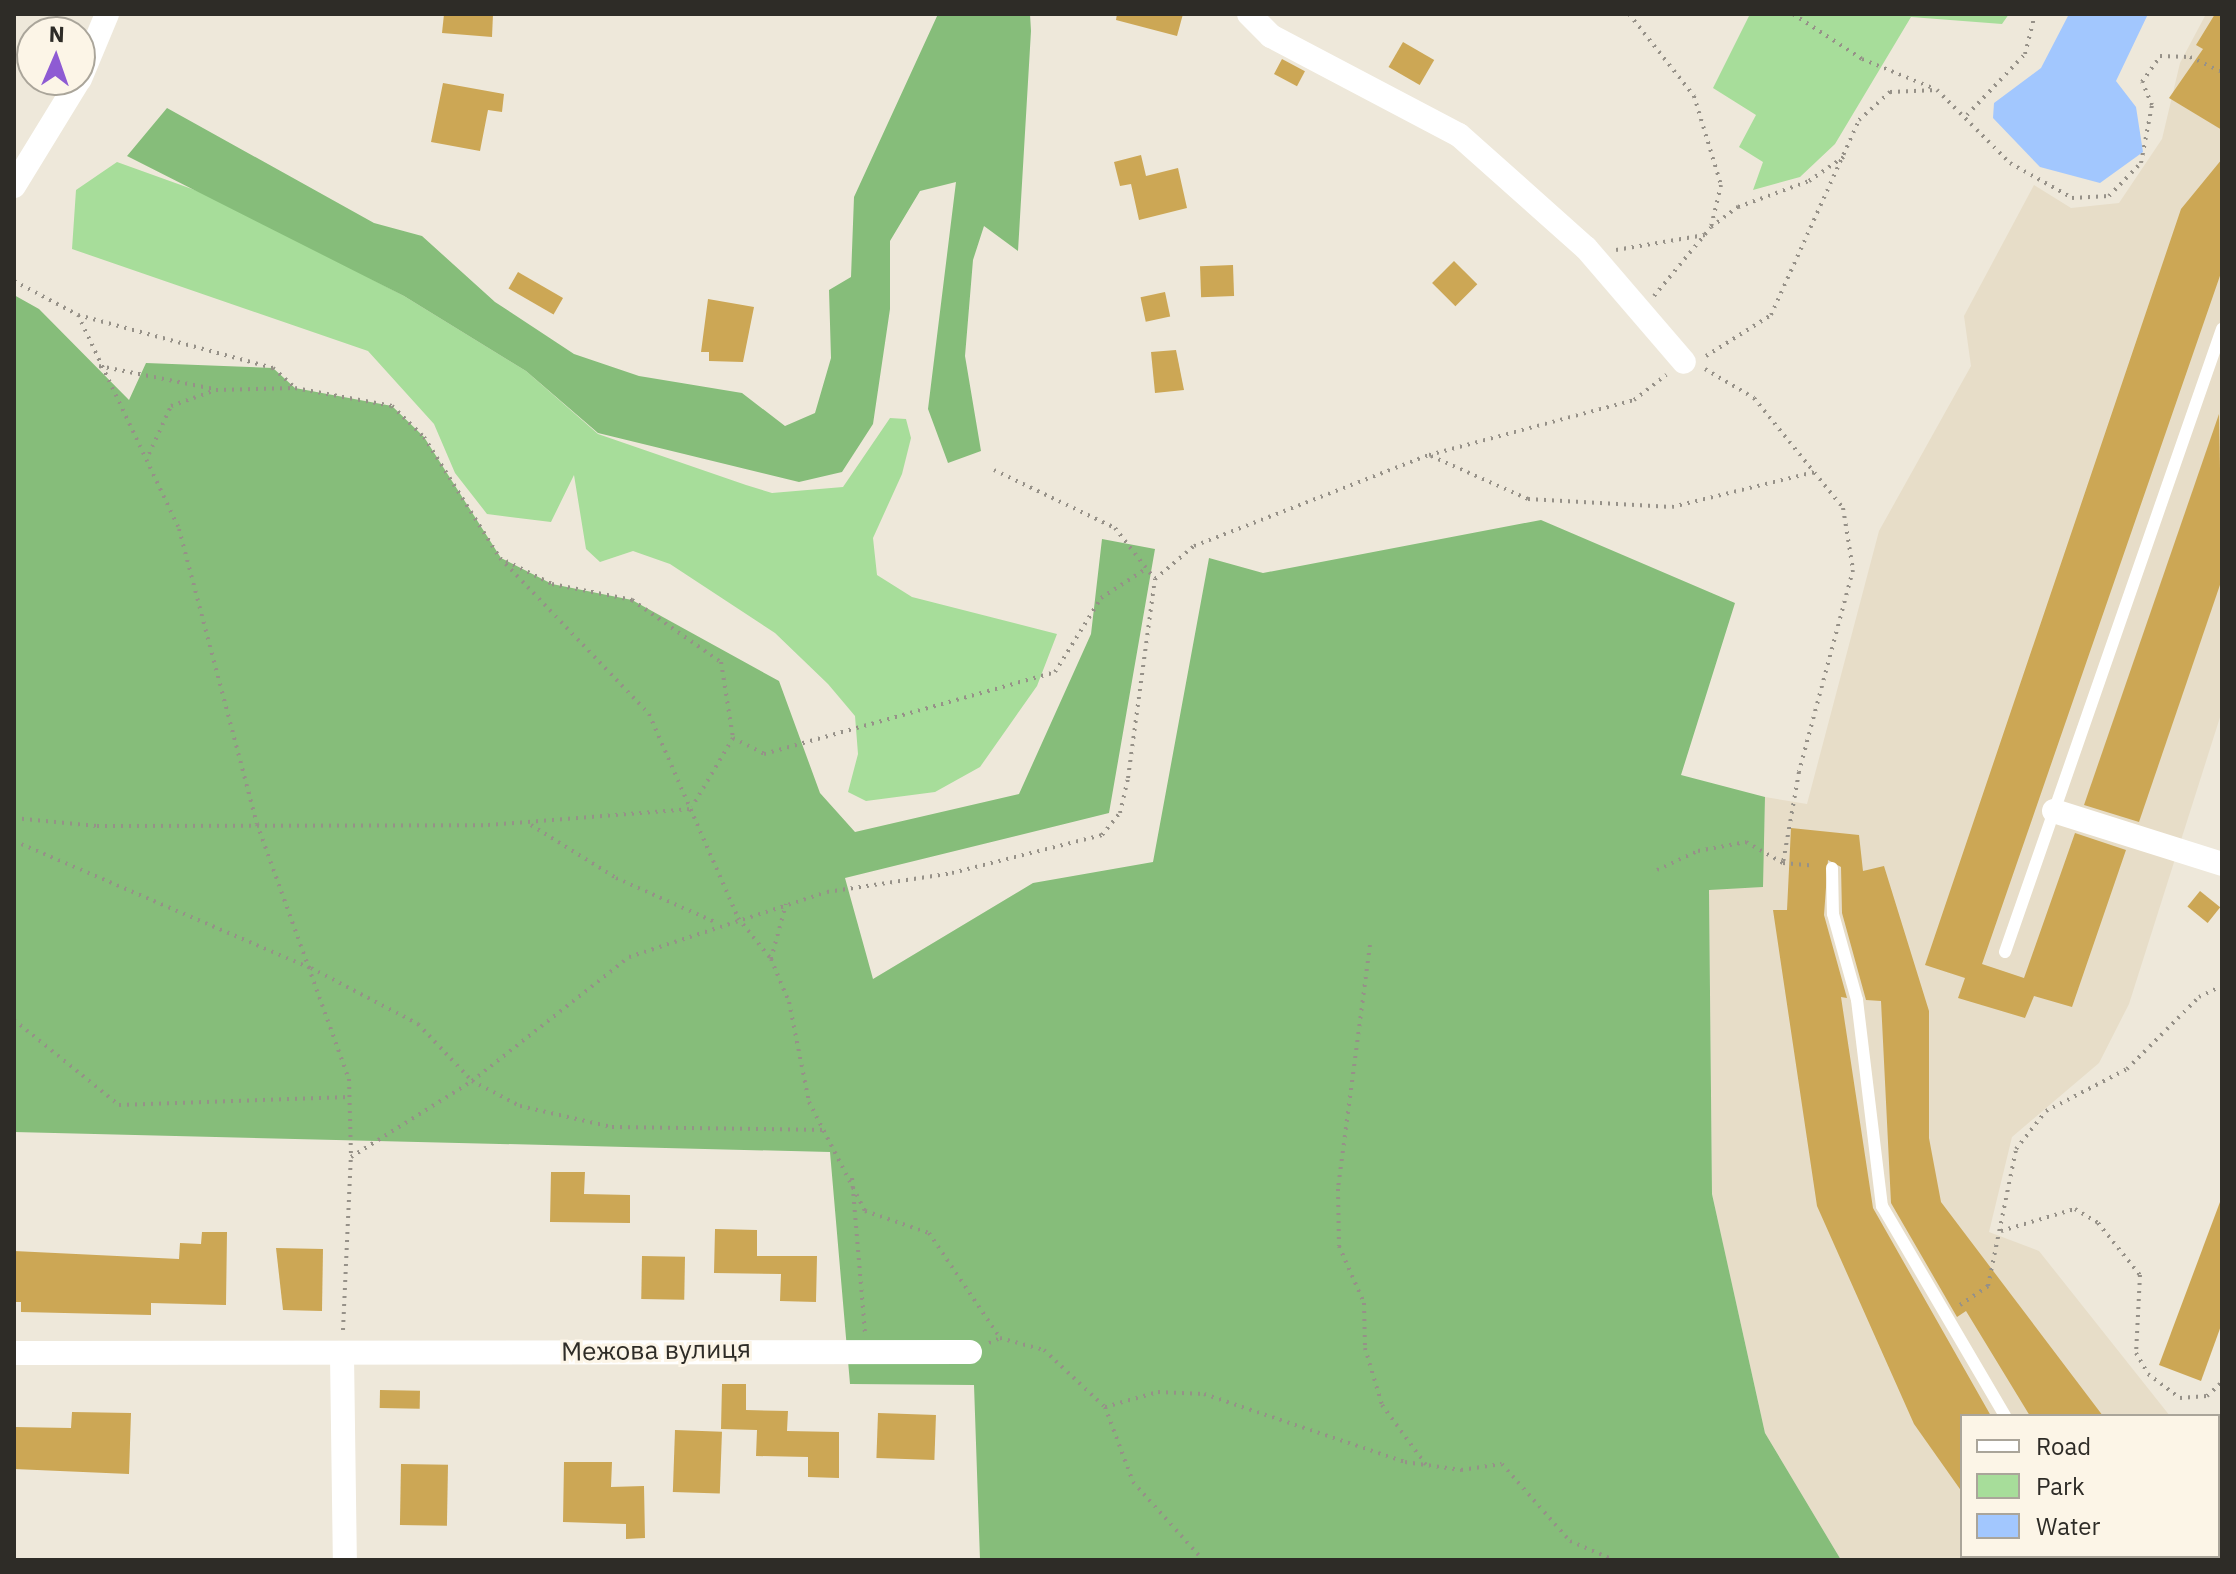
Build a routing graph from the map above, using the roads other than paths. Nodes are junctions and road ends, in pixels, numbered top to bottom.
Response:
1 (107, 14) edge
2 (1249, 14) edge
3 (96, 40) edge
4 (70, 96) edge
5 (14, 186) edge
6 (2222, 329) edge
7 (1684, 362) road end
8 (2054, 811) junction
9 (2222, 864) edge
10 (1832, 868) road end
11 (2005, 952) dead end
12 (970, 1352) dead end
13 (14, 1353) edge
14 (342, 1355) junction
15 (2004, 1414) edge
16 (345, 1560) edge

1 - 3 street
2 - 7 street
4 - 5 street
6 - 8 lane
8 - 9 street
8 - 11 lane
10 - 15 lane
12 - 14 street, Межова вулиця
13 - 14 street, Межова вулиця
14 - 16 street

